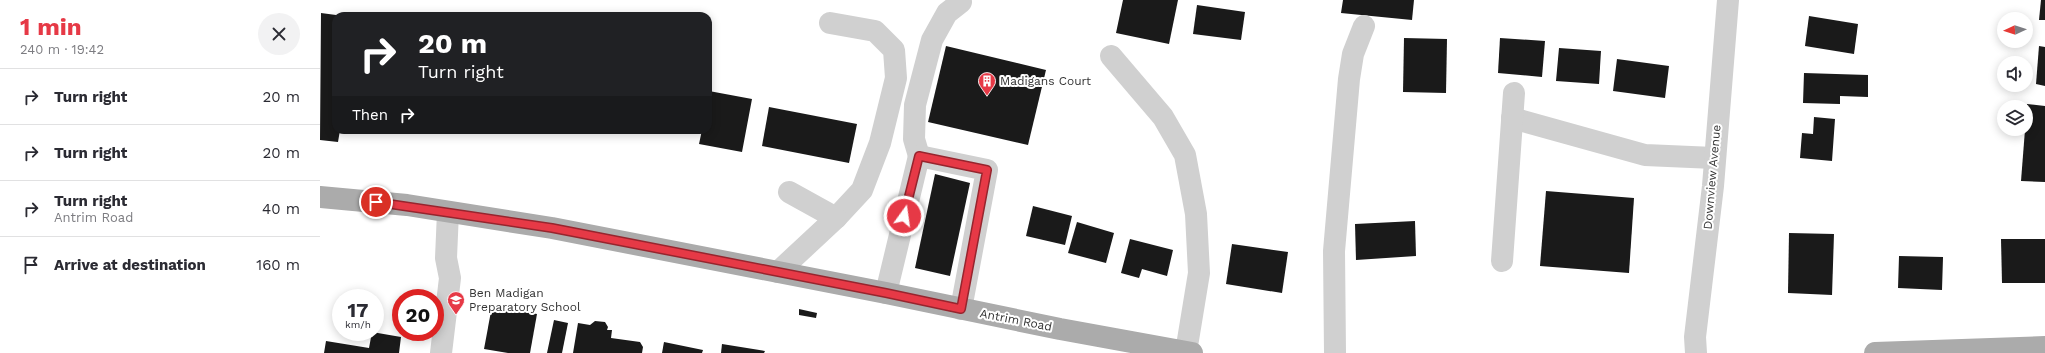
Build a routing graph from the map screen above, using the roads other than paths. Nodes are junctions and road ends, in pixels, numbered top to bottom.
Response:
1 (1728, 0) edge
2 (961, 2) dead end
3 (830, 23) dead end
4 (1364, 26) dead end
5 (1111, 56) dead end
6 (1514, 93) dead end
7 (1512, 118) junction
8 (919, 156) junction
9 (1714, 158) junction
10 (789, 192) dead end
11 (320, 197) edge
12 (448, 212) junction
13 (836, 218) junction
14 (1502, 261) dead end
15 (778, 272) junction
16 (886, 293) junction
17 (961, 309) junction
18 (2045, 347) edge
19 (441, 353) edge
20 (1189, 353) edge
21 (1335, 353) edge
22 (1696, 353) edge
23 (1875, 353) edge

1 - 9 street, Downview Avenue
2 - 8 street
3 - 13 street
4 - 21 street
5 - 20 street
6 - 7 street
7 - 9 street
7 - 14 street
8 - 16 street
8 - 17 street
9 - 22 street, Downview Avenue
10 - 13 street
11 - 12 main road, Antrim Road
12 - 15 main road, Antrim Road
12 - 19 street
13 - 15 street
15 - 16 main road, Antrim Road
16 - 17 main road, Antrim Road
17 - 20 main road, Antrim Road
18 - 23 main road

